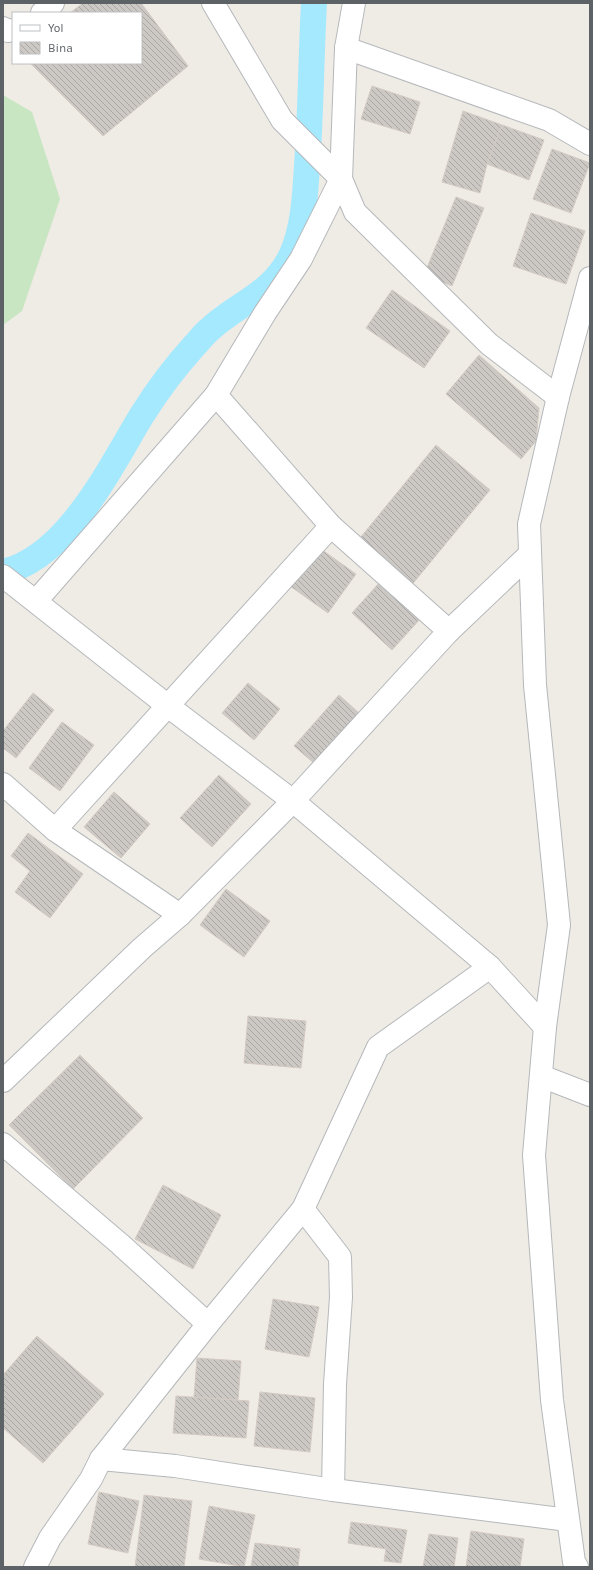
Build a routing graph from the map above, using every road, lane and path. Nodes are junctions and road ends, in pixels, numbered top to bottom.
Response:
1 (53, 3) edge
2 (213, 3) edge
3 (354, 3) edge
4 (43, 12) edge
5 (346, 48) junction
6 (590, 144) edge
7 (341, 179) junction
8 (590, 278) edge
9 (216, 395) junction
10 (558, 398) junction
11 (331, 526) junction
12 (530, 554) junction
13 (3, 576) edge
14 (36, 601) junction
15 (449, 631) junction
16 (168, 706) junction
17 (3, 784) edge
18 (293, 801) junction
19 (55, 830) junction
20 (180, 916) junction
21 (490, 967) junction
22 (545, 1027) junction
23 (541, 1076) junction
24 (3, 1081) edge
25 (590, 1095) edge
26 (3, 1144) edge
27 (303, 1209) junction
28 (208, 1324) junction
29 (101, 1459) junction
30 (333, 1490) junction
31 (568, 1520) junction
32 (35, 1567) edge
33 (577, 1567) edge

1 - 4 street
2 - 7 street
3 - 5 street
5 - 6 street
5 - 7 street
7 - 9 street
7 - 10 street
8 - 10 street
9 - 11 street
9 - 14 street
10 - 12 street
11 - 15 street
11 - 16 street
12 - 15 street
12 - 22 street
13 - 14 street
14 - 16 street
15 - 18 street
16 - 18 street
16 - 19 street
17 - 19 street
18 - 20 street
18 - 21 street
19 - 20 street
20 - 24 street
21 - 22 street
21 - 27 street
22 - 23 street
23 - 25 street
23 - 31 street
26 - 28 street
27 - 28 street
27 - 30 street
28 - 29 street
29 - 30 street
29 - 32 street
30 - 31 street
31 - 33 street

